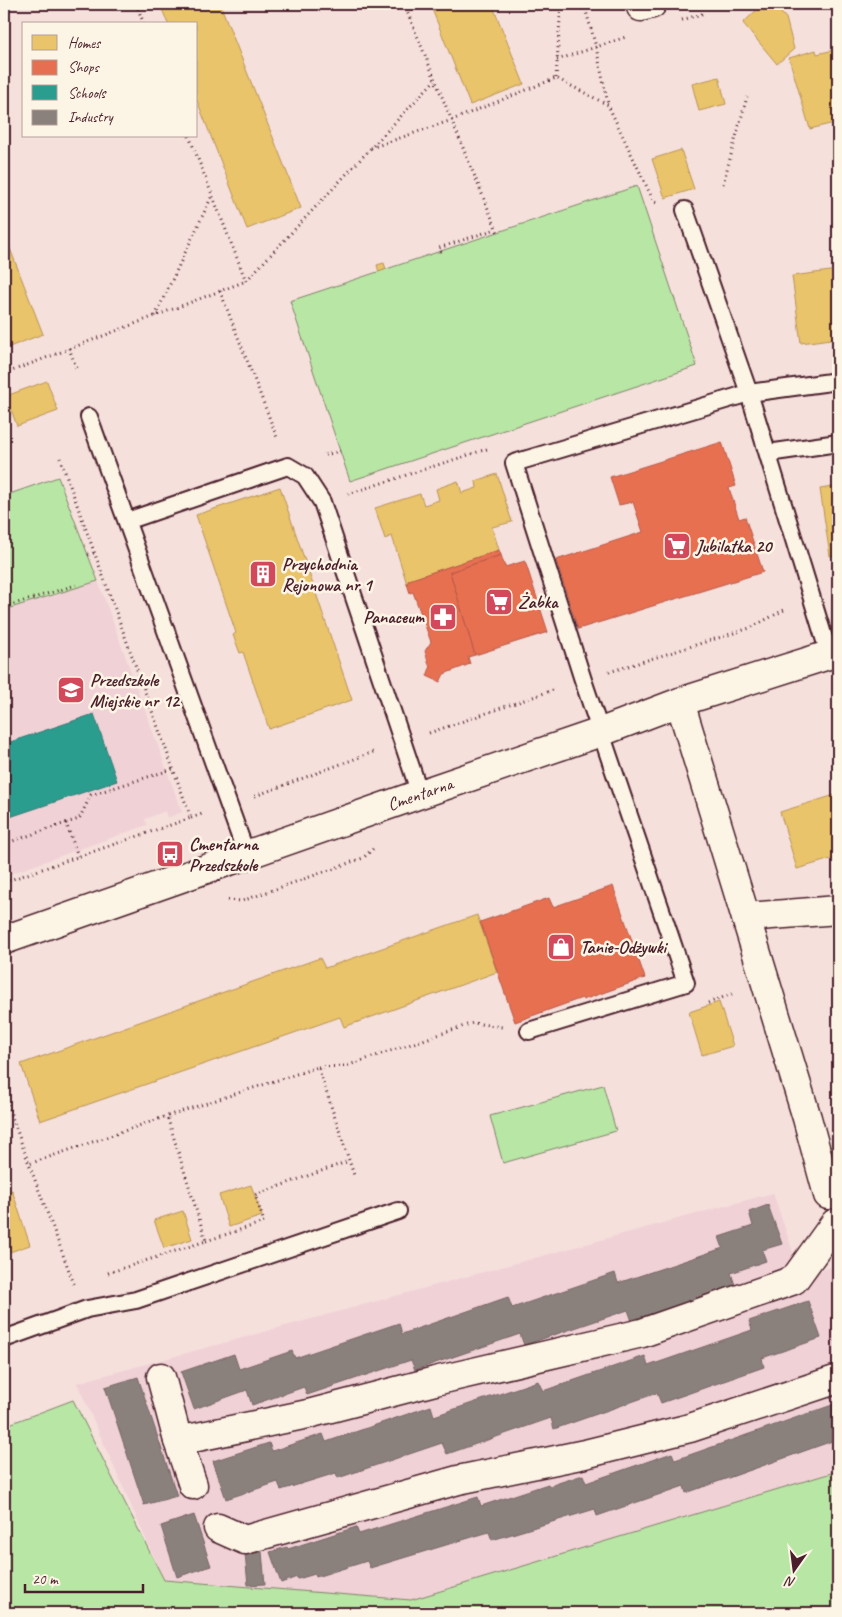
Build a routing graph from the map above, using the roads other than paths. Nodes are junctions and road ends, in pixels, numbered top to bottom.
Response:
1 (685, 210) road end
2 (838, 381) edge
3 (749, 393) junction
4 (89, 417) dead end
5 (838, 443) edge
6 (768, 453) junction
7 (127, 521) junction
8 (834, 653) edge
9 (680, 702) junction
10 (601, 732) junction
11 (420, 794) junction
12 (247, 856) junction
13 (838, 910) edge
14 (746, 917) junction
15 (4, 940) edge
16 (529, 1031) dead end
17 (833, 1194) edge
18 (398, 1211) dead end
19 (837, 1227) edge
20 (4, 1339) edge
21 (160, 1377) dead end
22 (838, 1379) edge
23 (178, 1441) junction
24 (193, 1485) dead end
25 (218, 1528) dead end

1 - 3 lane
2 - 3 lane
3 - 6 lane
3 - 10 lane
4 - 7 lane
5 - 6 lane
6 - 8 lane
7 - 11 lane
7 - 12 lane
8 - 9 street, Cmentarna
9 - 10 street, Cmentarna
9 - 14 street
10 - 11 street, Cmentarna
10 - 16 lane
11 - 12 street, Cmentarna
12 - 15 street, Cmentarna
13 - 14 street
14 - 17 street
17 - 19 street
18 - 20 lane
19 - 23 street
21 - 23 street
22 - 25 street
23 - 24 street

